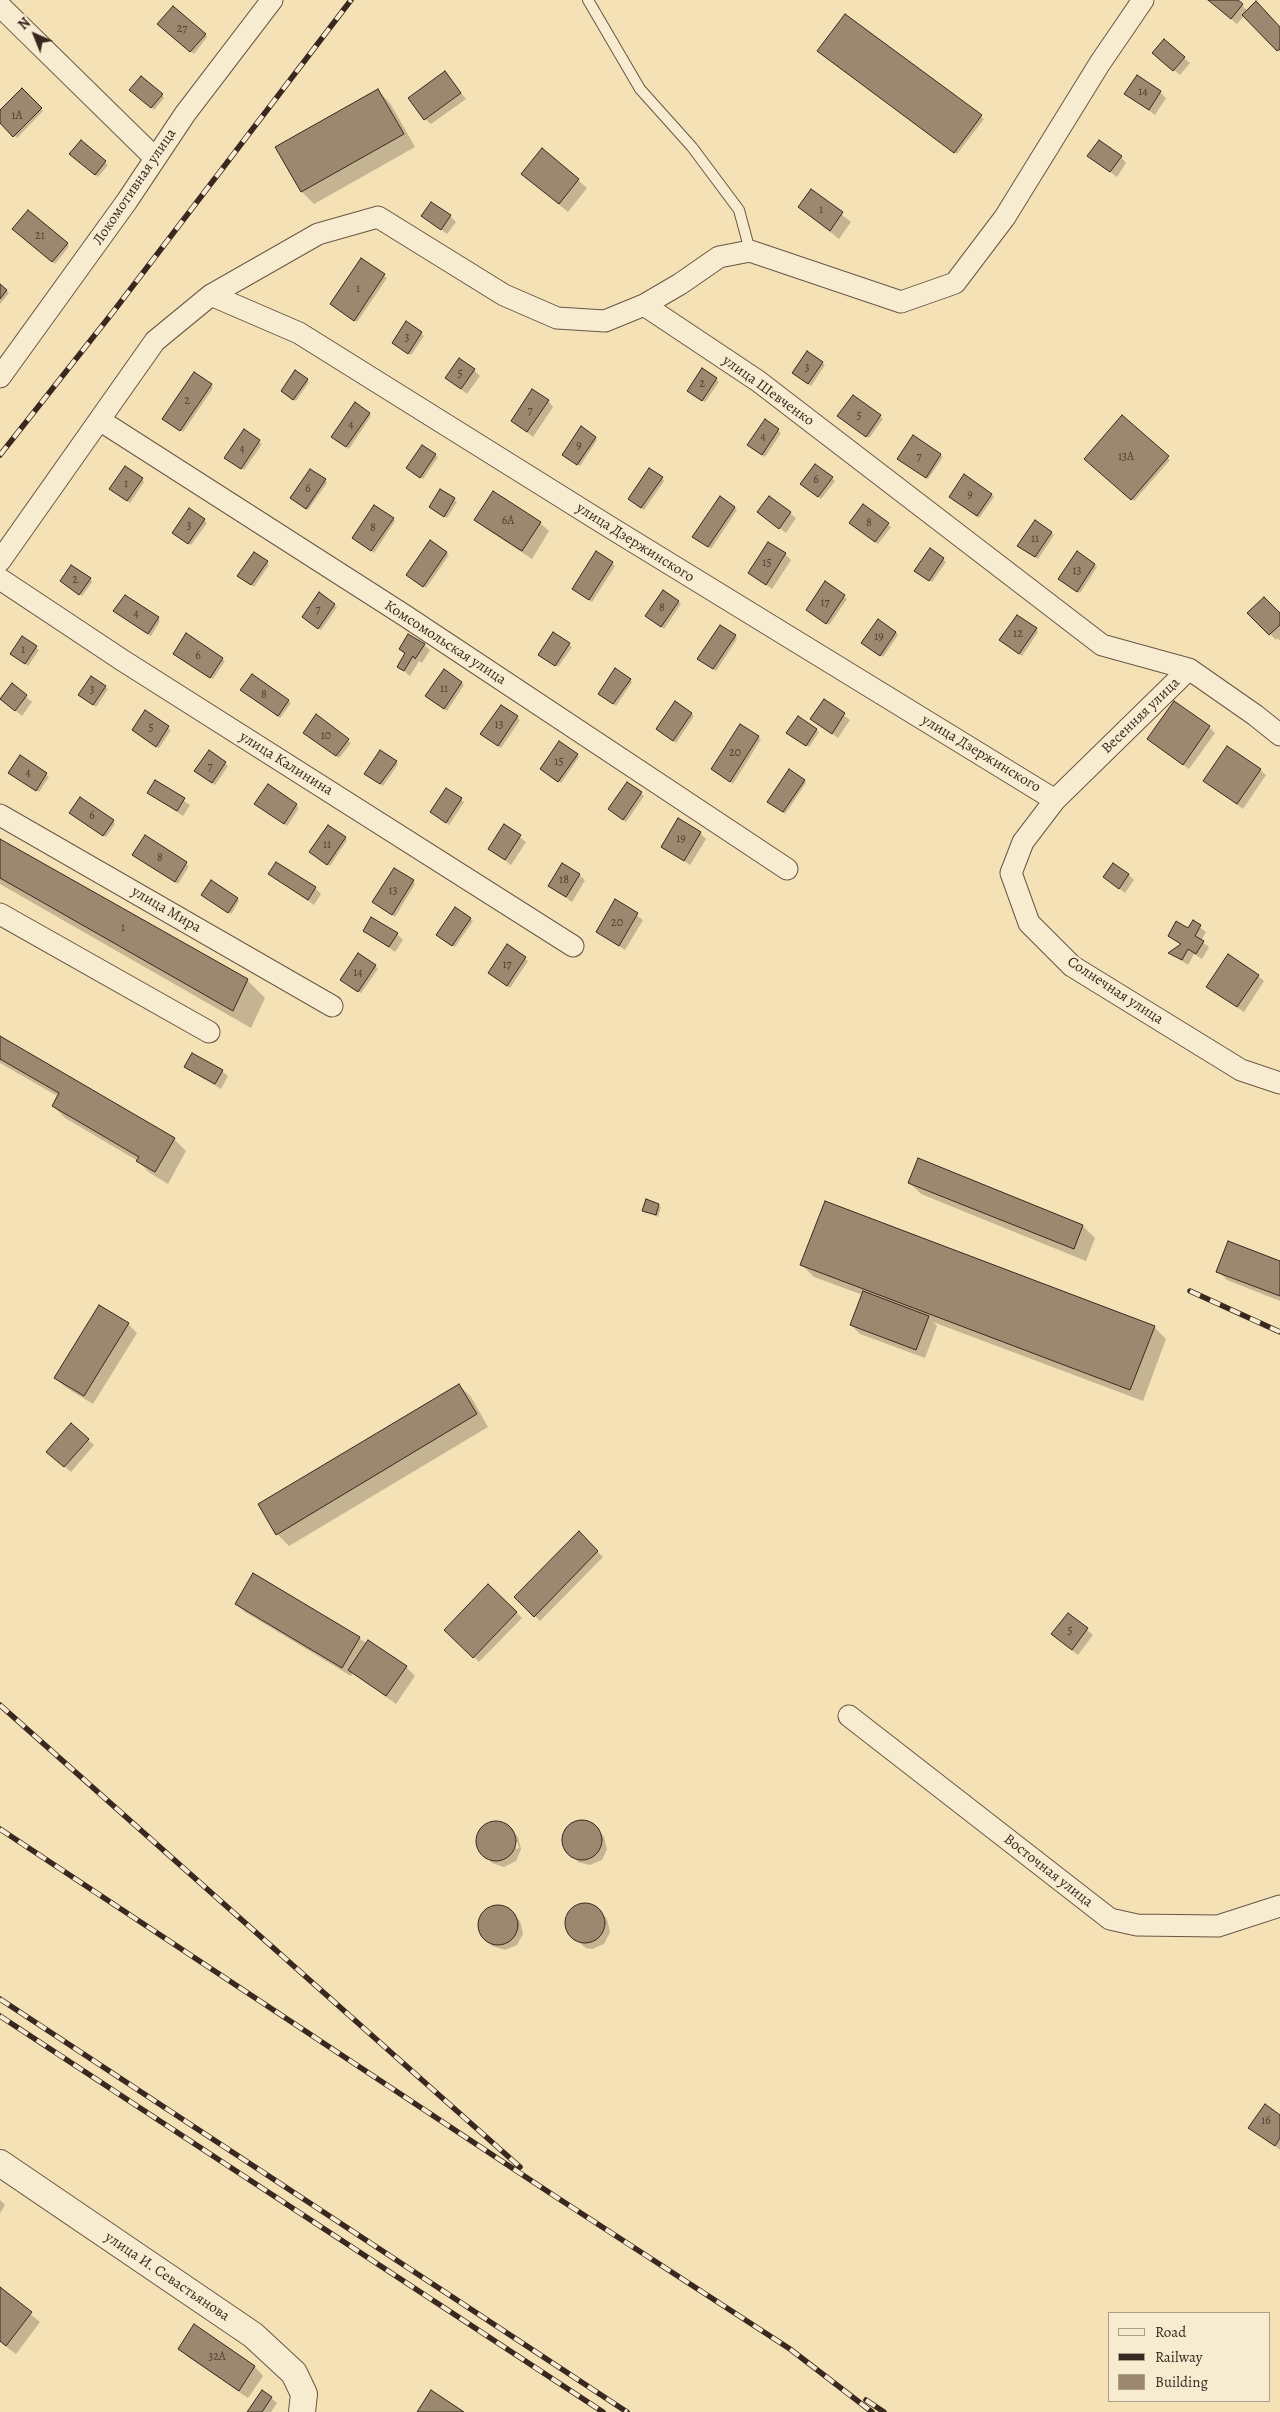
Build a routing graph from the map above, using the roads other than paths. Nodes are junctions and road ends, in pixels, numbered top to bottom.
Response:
1 (272, 0) edge
2 (588, 0) edge
3 (1143, 0) edge
4 (0, 6) edge
5 (154, 158) junction
6 (750, 251) junction
7 (211, 295) junction
8 (644, 305) junction
9 (0, 377) edge
10 (101, 420) junction
11 (0, 561) edge
12 (0, 579) edge
13 (1189, 669) junction
14 (1280, 735) edge
15 (1055, 800) junction
16 (0, 814) edge
17 (787, 869) dead end
18 (0, 914) edge
19 (573, 946) dead end
20 (332, 1006) dead end
21 (209, 1032) dead end
22 (1280, 1083) edge
23 (849, 1716) dead end
24 (1280, 1906) edge
25 (0, 2163) edge
26 (302, 2412) edge

1 - 5 street, Локомотивная улица
2 - 6 lane
3 - 6 street
4 - 5 street
5 - 9 street, Локомотивная улица
6 - 8 street
7 - 8 street
7 - 10 street
7 - 15 street, улица Дзержинского
8 - 13 street, улица Шевченко
10 - 11 street
10 - 17 street, Комсомольская улица
12 - 19 street, улица Калинина
13 - 14 street, Весенняя улица
13 - 15 street, Весенняя улица
15 - 22 street, Солнечная улица
16 - 20 street, улица Мира
18 - 21 street
23 - 24 street, Восточная улица
25 - 26 street, улица И. Севастьянова

